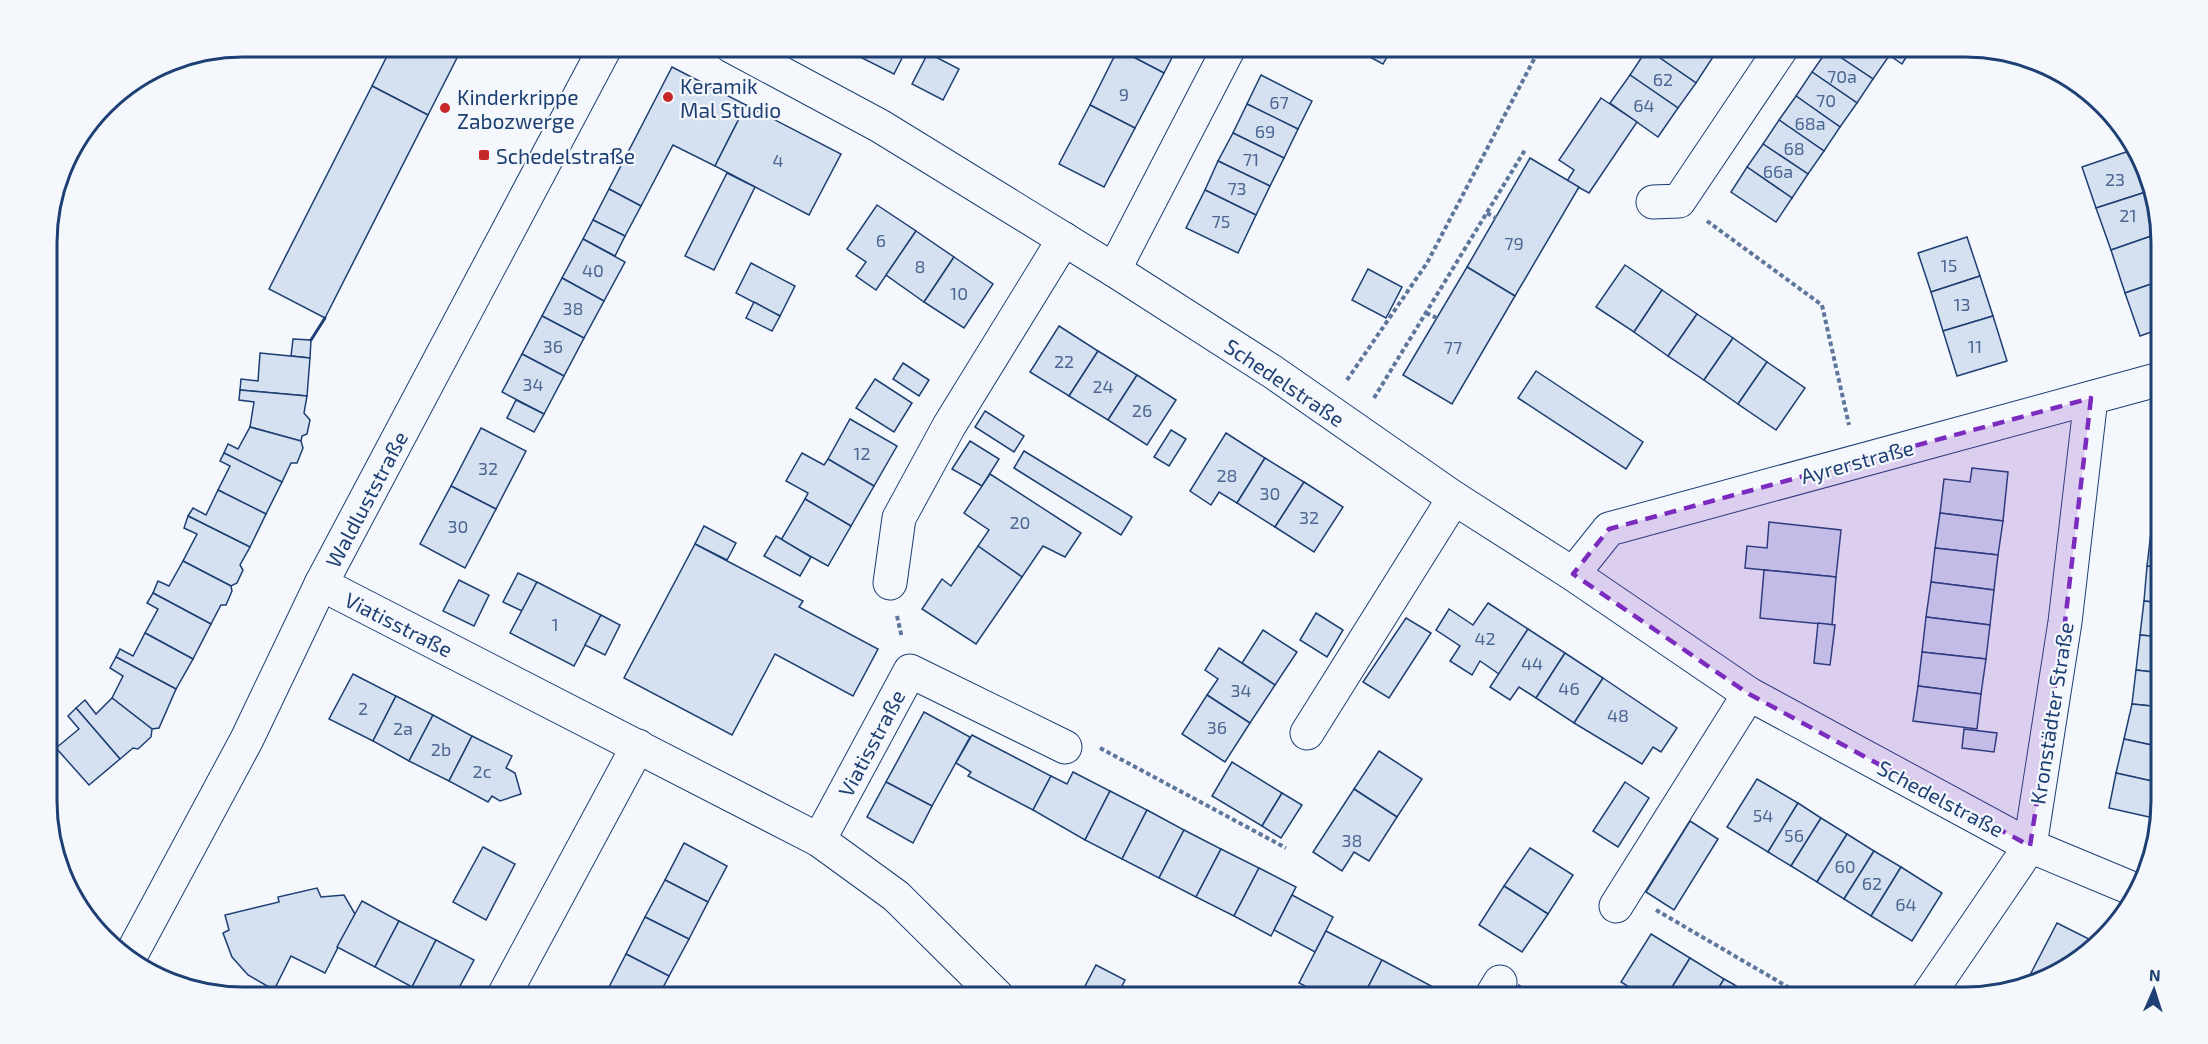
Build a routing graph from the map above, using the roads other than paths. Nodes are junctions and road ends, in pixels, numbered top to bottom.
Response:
1 (594, 57) edge
2 (751, 57) edge
3 (1224, 57) edge
4 (1775, 57) edge
5 (1666, 201) road end
6 (1064, 239) junction
7 (1114, 270) junction
8 (2151, 381) edge
9 (2091, 398) junction
10 (1454, 498) junction
11 (1573, 574) junction
12 (890, 583) road end
13 (321, 584) junction
14 (1749, 694) junction
15 (1307, 733) dead end
16 (638, 747) junction
17 (1065, 747) road end
18 (819, 840) junction
19 (2030, 846) junction
20 (2129, 887) edge
21 (1620, 899) road end
22 (133, 951) edge
23 (509, 987) edge
24 (988, 987) edge
25 (1934, 987) edge

1 - 13 street, Waldluststraße
2 - 6 street, Schedelstraße
3 - 7 street
4 - 5 street
6 - 7 street, Schedelstraße
6 - 12 street
7 - 10 street, Schedelstraße
8 - 9 street, Ayrerstraße
9 - 11 street, Ayrerstraße
9 - 19 street, Kronstädter Straße
10 - 11 street, Schedelstraße
10 - 15 street
11 - 14 street, Schedelstraße
13 - 16 street, Viatisstraße
13 - 22 street, Waldluststraße
14 - 19 street, Schedelstraße
14 - 21 street
16 - 18 street, Viatisstraße
16 - 23 street
17 - 18 street, Viatisstraße
18 - 24 street, Viatisstraße
19 - 20 street, Schedelstraße
19 - 25 street, Kronstädter Straße

